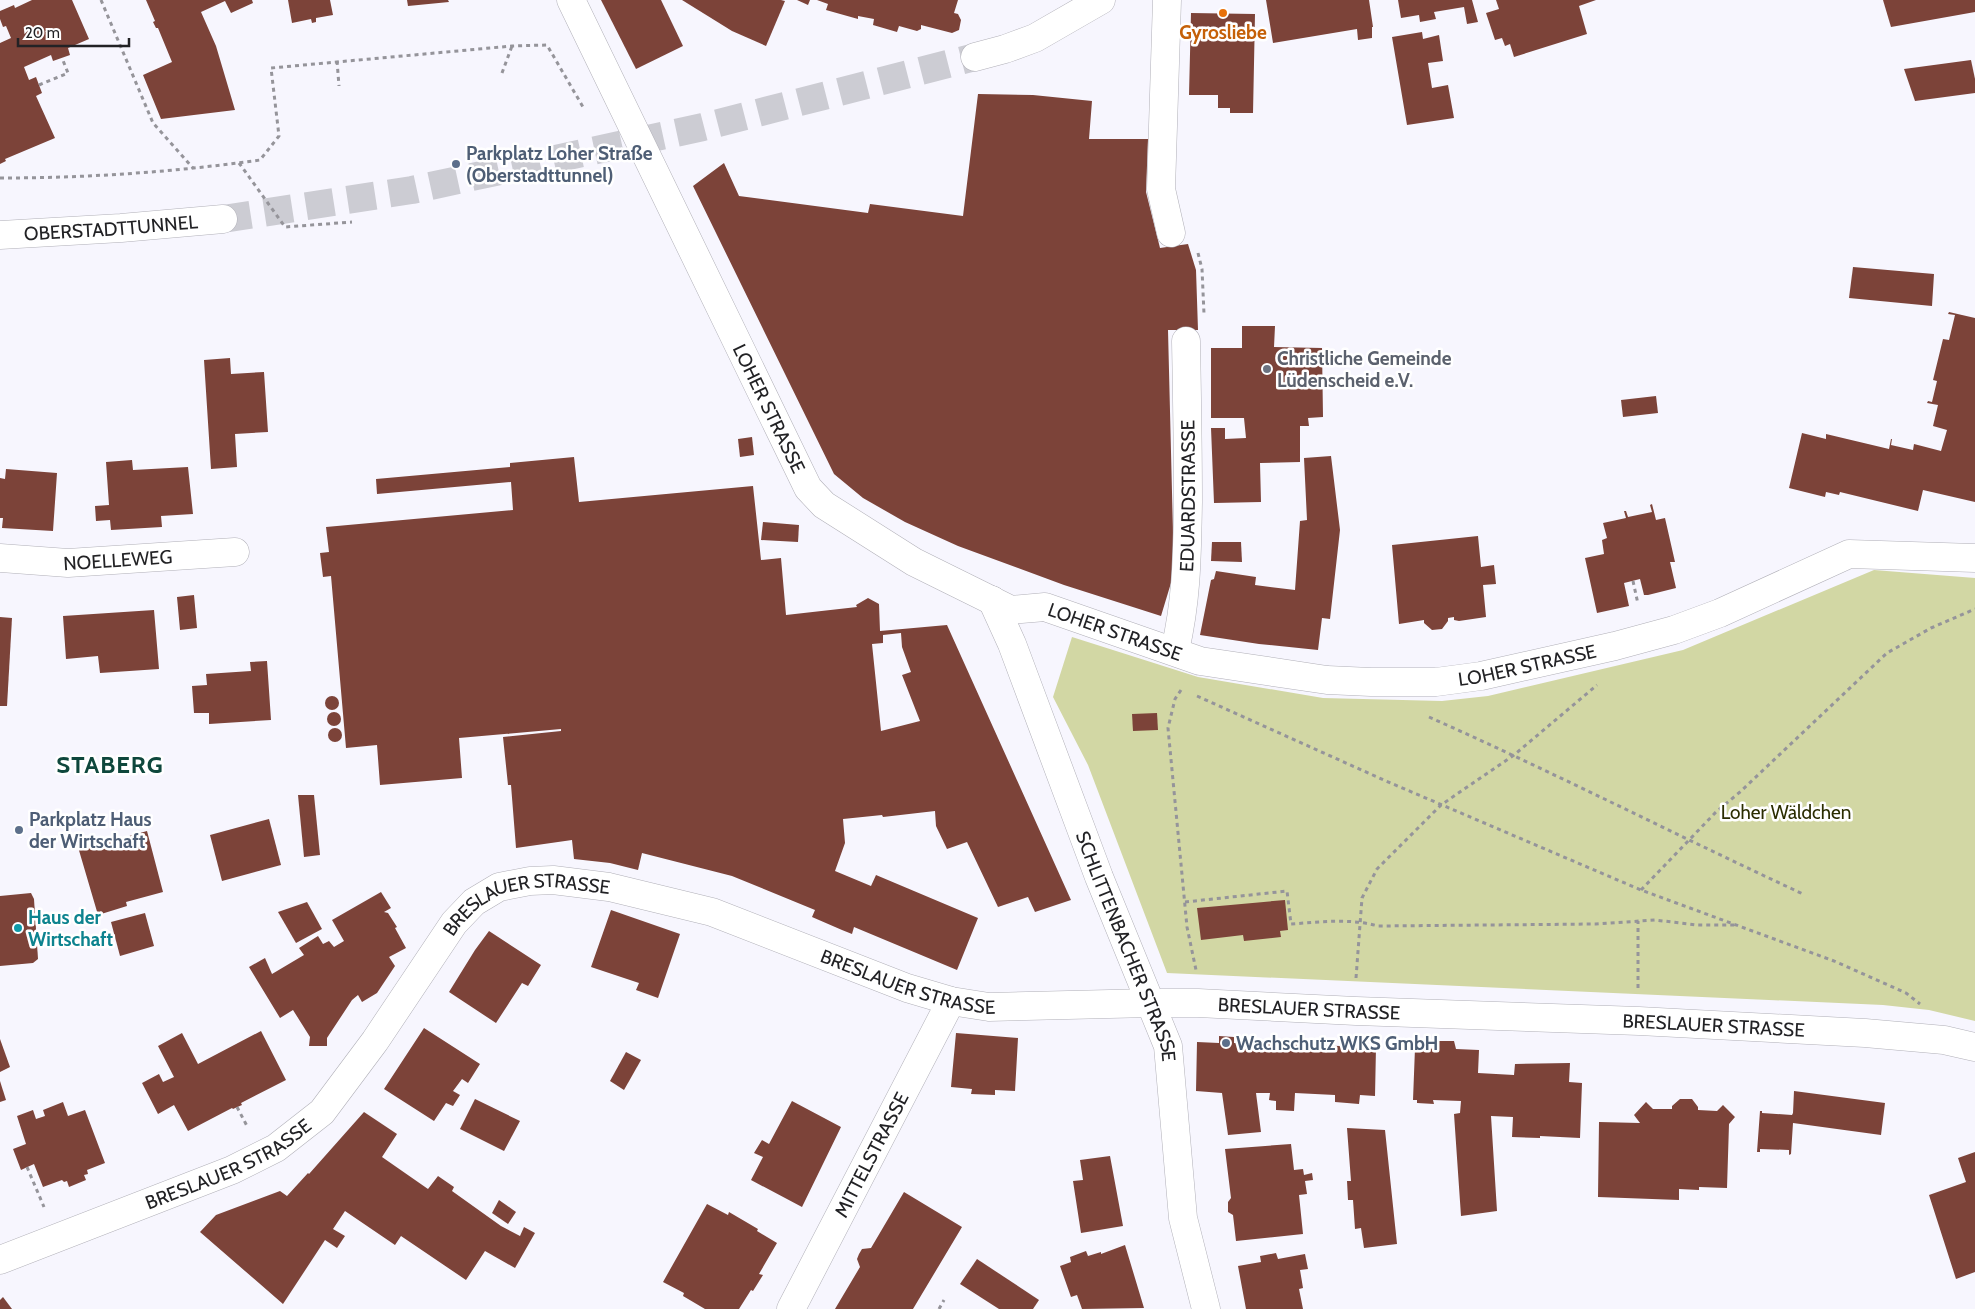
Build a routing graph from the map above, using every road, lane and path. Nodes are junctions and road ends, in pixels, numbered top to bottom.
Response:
1 (101, 0) edge
2 (571, 0) edge
3 (1101, 0) edge
4 (1166, 0) edge
5 (512, 46) junction
6 (975, 57) tunnel mouth
7 (62, 58) dead end
8 (337, 61) junction
9 (502, 73) dead end
10 (39, 86) dead end
11 (339, 86) dead end
12 (577, 95) dead end
13 (239, 163) junction
14 (193, 168) junction
15 (0, 178) edge
16 (223, 219) tunnel mouth
17 (352, 222) dead end
18 (1171, 233) dead end
19 (0, 235) edge
20 (1198, 252) dead end
21 (1195, 331) joint
22 (235, 552) dead end
23 (0, 558) edge
24 (1975, 558) edge
25 (992, 600) junction
26 (1975, 609) edge
27 (1174, 650) junction
28 (1600, 682) dead end
29 (1185, 683) dead end
30 (1194, 689) dead end
31 (1422, 713) dead end
32 (1514, 755) junction
33 (1441, 805) junction
34 (1688, 840) junction
35 (1641, 890) junction
36 (1804, 894) dead end
37 (1185, 902) junction
38 (1359, 921) junction
39 (1638, 921) junction
40 (1740, 925) junction
41 (1197, 975) dead end
42 (1638, 994) dead end
43 (951, 1001) junction
44 (1151, 1002) junction
45 (1921, 1005) dead end
46 (1356, 1011) junction
47 (1975, 1047) edge
48 (27, 1167) dead end
49 (31, 1176) dead end
50 (0, 1260) edge
51 (944, 1300) dead end
52 (791, 1309) edge
53 (939, 1309) edge
54 (1206, 1309) edge

1 - 14 path
2 - 25 street, LOHER STRASSE
3 - 6 street
4 - 18 street
5 - 8 path
5 - 9 path
5 - 12 path
7 - 10 path
8 - 11 path
8 - 13 path
13 - 14 path
13 - 17 path
14 - 15 path
16 - 19 street, OBERSTADTTUNNEL
20 - 21 path
21 - 27 street, EDUARDSTRASSE
22 - 23 street, NOELLEWEG
24 - 27 street, LOHER STRASSE
25 - 27 street, LOHER STRASSE
25 - 44 street, SCHLITTENBACHER STRASSE
26 - 34 path
28 - 32 path
29 - 37 path, LOHER STRASSE
30 - 33 path
31 - 32 path
32 - 33 path
32 - 34 path
33 - 35 path
33 - 38 path
34 - 35 path
34 - 36 path
35 - 40 path
37 - 38 path
37 - 41 path, LOHER STRASSE
38 - 39 path
38 - 46 path
39 - 40 path
39 - 42 path
40 - 45 path
43 - 44 street, BRESLAUER STRASSE
43 - 50 street, BRESLAUER STRASSE
43 - 52 street, MITTELSTRASSE
44 - 46 street, BRESLAUER STRASSE
44 - 54 street, SCHLITTENBACHER STRASSE
46 - 47 street, BRESLAUER STRASSE
48 - 49 path
51 - 53 path

